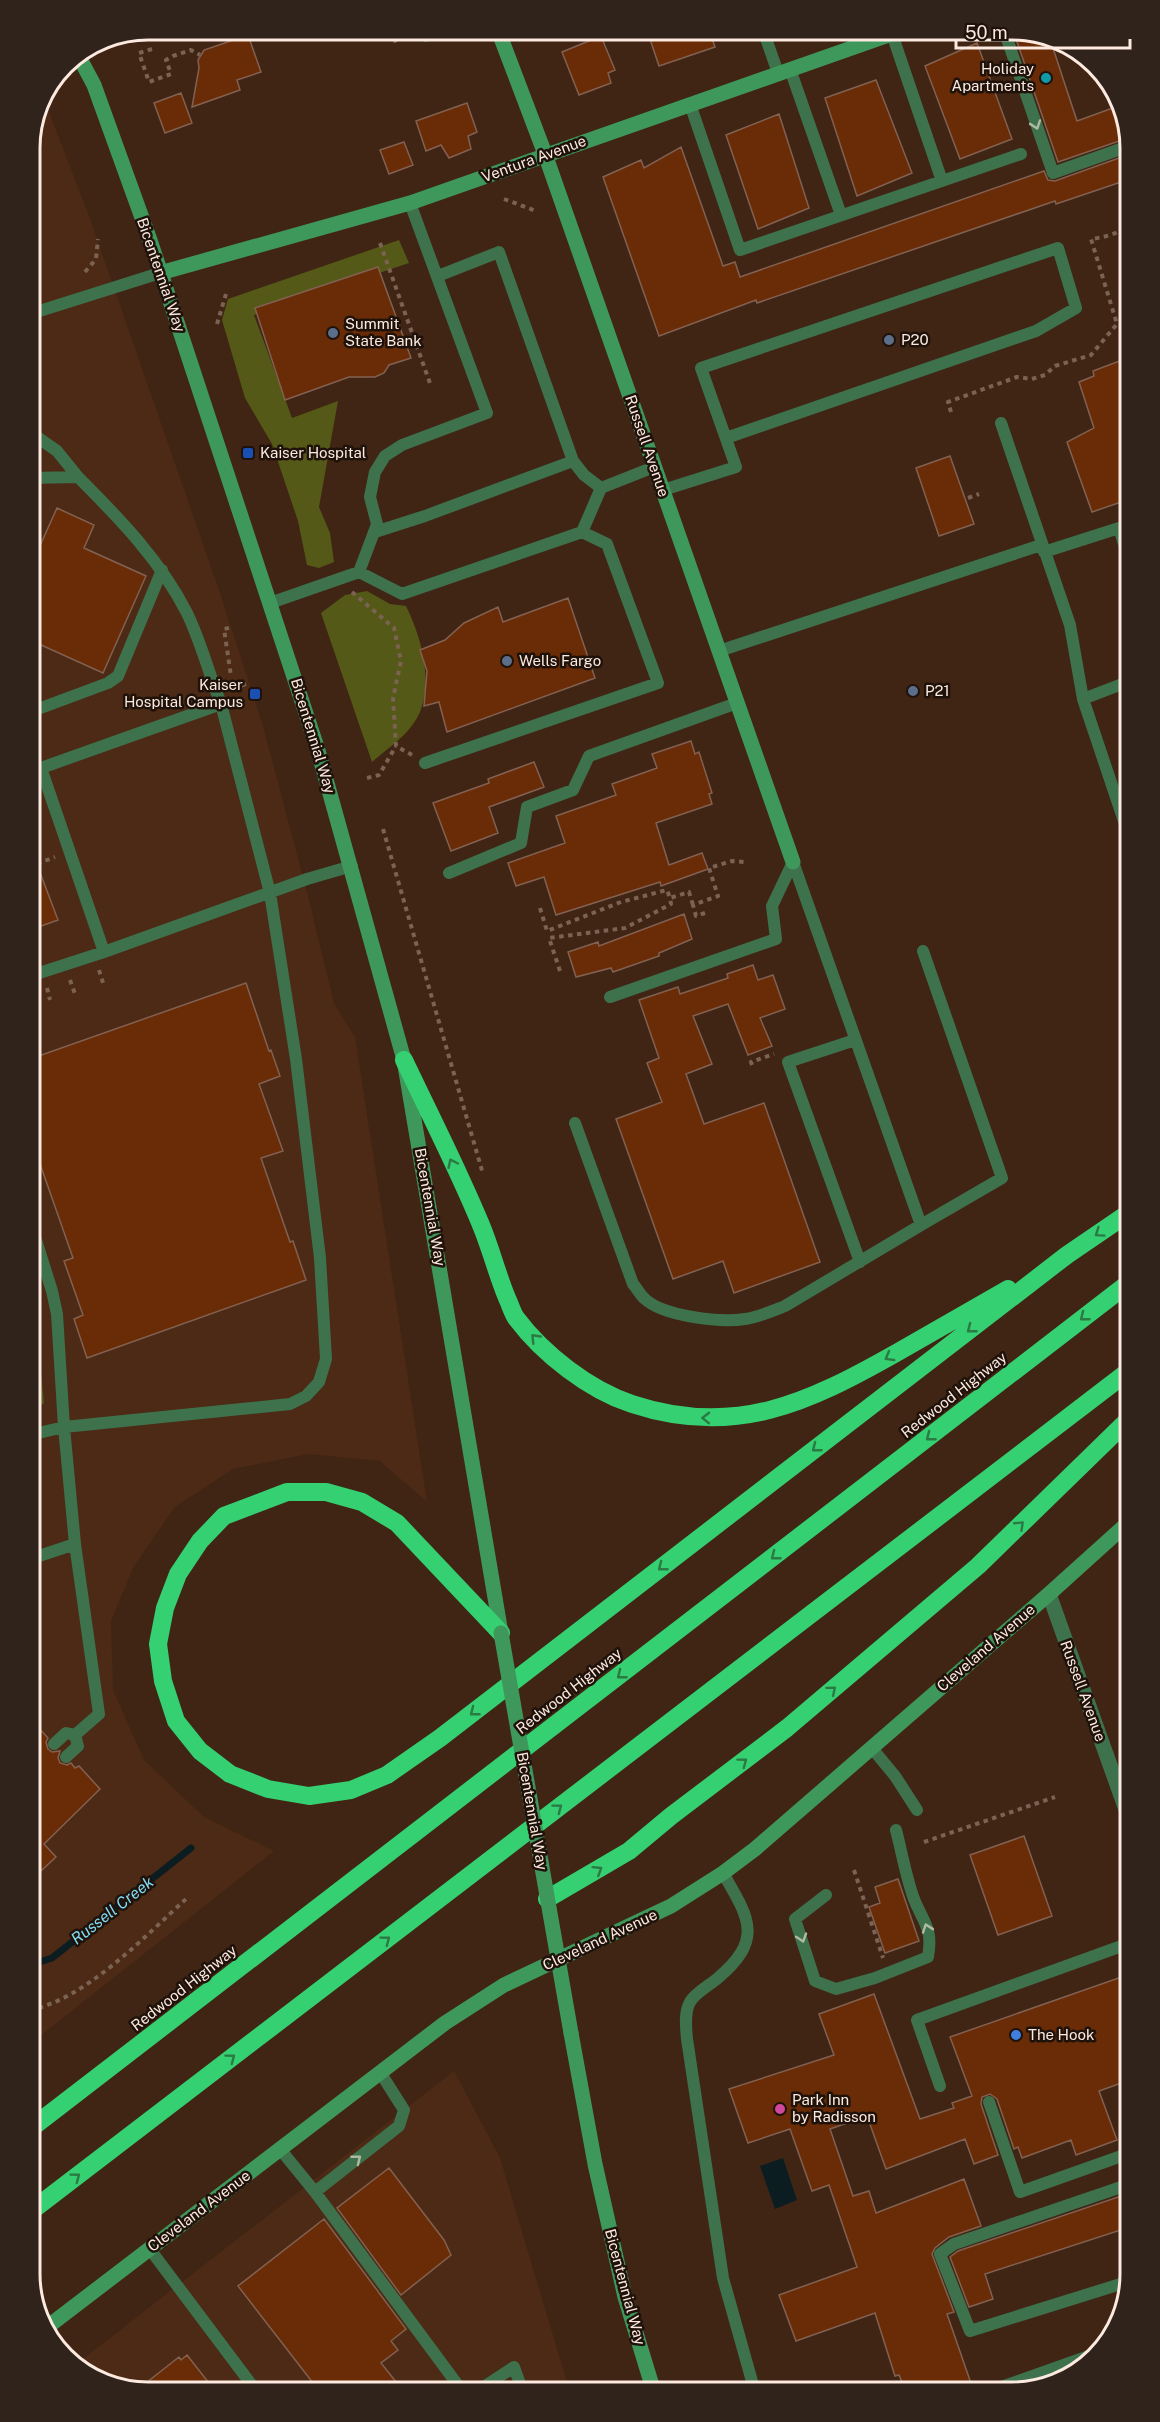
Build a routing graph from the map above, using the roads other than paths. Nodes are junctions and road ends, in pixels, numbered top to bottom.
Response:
1 (502, 40) edge
2 (768, 41) edge
3 (871, 41) edge
4 (902, 41) edge
5 (1008, 41) edge
6 (82, 63) edge
7 (784, 71) junction
8 (690, 104) junction
9 (1120, 150) edge
10 (545, 154) junction
11 (1021, 154) dead end
12 (942, 181) junction
13 (410, 203) junction
14 (841, 216) junction
15 (160, 273) junction
16 (438, 276) junction
17 (41, 311) edge
18 (1001, 423) dead end
19 (726, 438) junction
20 (41, 440) edge
21 (573, 461) junction
22 (654, 467) junction
23 (78, 477) junction
24 (41, 478) edge
25 (601, 488) junction
26 (663, 490) junction
27 (1120, 531) edge
28 (375, 532) junction
29 (582, 532) junction
30 (1042, 548) junction
31 (162, 570) junction
32 (359, 572) junction
33 (270, 603) junction
34 (719, 651) junction
35 (1120, 685) edge
36 (1083, 699) junction
37 (737, 703) junction
38 (221, 704) junction
39 (41, 708) edge
40 (425, 763) road end
41 (1120, 809) edge
42 (794, 862) junction
43 (352, 866) junction
44 (448, 873) dead end
45 (270, 893) junction
46 (923, 951) dead end
47 (104, 952) junction
48 (41, 973) edge
49 (610, 997) dead end
50 (855, 1040) junction
51 (404, 1060) junction
52 (575, 1124) dead end
53 (1120, 1219) edge
54 (921, 1225) junction
55 (40, 1255) edge
56 (1067, 1255) junction
57 (860, 1262) junction
58 (1120, 1290) edge
59 (1120, 1378) edge
60 (64, 1427) junction
61 (1120, 1428) edge
62 (40, 1433) edge
63 (1120, 1530) edge
64 (75, 1544) junction
65 (40, 1555) edge
66 (1049, 1594) junction
67 (501, 1633) junction
68 (75, 1735) junction
69 (54, 1744) dead end
70 (871, 1747) junction
71 (66, 1757) dead end
72 (1120, 1793) edge
73 (917, 1810) dead end
74 (896, 1830) dead end
75 (723, 1873) junction
76 (826, 1895) dead end
77 (547, 1899) junction
78 (1120, 1947) edge
79 (380, 2072) junction
80 (940, 2086) dead end
81 (989, 2102) dead end
82 (40, 2121) edge
83 (280, 2149) junction
84 (1120, 2156) edge
85 (1120, 2187) edge
86 (315, 2192) junction
87 (40, 2204) edge
88 (149, 2248) junction
89 (1119, 2285) edge
90 (53, 2323) edge
91 (1074, 2361) edge
92 (249, 2381) edge
93 (455, 2381) edge
94 (492, 2381) edge
95 (519, 2381) edge
96 (1018, 2381) edge
97 (651, 2382) edge
98 (752, 2382) edge

1 - 10 main road, Russell Avenue
2 - 7 lane
3 - 7 main road, Ventura Avenue
4 - 12 lane
5 -> 9 lane
6 - 15 main road, Bicentennial Way
7 - 8 main road, Ventura Avenue
7 - 14 lane
8 - 10 main road, Ventura Avenue
8 - 14 lane
10 - 13 main road, Ventura Avenue
10 - 22 main road, Russell Avenue
11 - 12 lane
12 - 14 lane
13 - 15 main road, Ventura Avenue
13 - 16 lane
15 - 17 lane
15 - 33 main road, Bicentennial Way
16 - 21 lane
16 - 28 lane
18 - 30 lane
19 - 19 lane
19 - 26 lane
20 - 23 lane
21 - 25 lane
21 - 28 lane
22 - 25 lane
22 - 26 main road, Russell Avenue
23 - 24 lane
23 - 31 lane
25 - 29 lane
26 - 34 main road, Russell Avenue
27 - 30 lane
28 - 32 lane
29 - 32 lane
29 - 40 lane
30 - 34 lane
30 - 36 lane
31 - 38 lane
31 - 39 lane
32 - 33 lane
33 - 43 main road, Bicentennial Way
34 - 37 main road, Russell Avenue
35 - 36 lane
36 - 41 lane
37 - 42 main road, Russell Avenue
37 - 44 lane
38 - 45 lane
38 - 47 lane
42 - 49 lane
42 - 50 lane
43 - 45 lane
43 - 51 main road, Bicentennial Way
45 - 47 lane
45 - 60 lane
46 - 54 lane
47 - 48 lane
50 - 54 lane
50 - 57 lane
56 -> 51 highway
51 - 67 main road, Bicentennial Way
52 - 57 lane
53 -> 56 highway
54 - 57 lane
55 - 60 lane
56 -> 67 highway
58 -> 82 highway, Redwood Highway
87 -> 59 highway
60 - 62 lane
60 - 64 lane
77 -> 61 highway
63 - 66 main road, Cleveland Avenue
64 - 65 lane
64 - 68 lane
66 - 70 main road, Cleveland Avenue
66 - 72 street, Russell Avenue
67 - 77 main road, Bicentennial Way, bridge
68 - 69 lane
68 - 71 lane
70 - 73 lane
70 - 75 main road, Cleveland Avenue
76 -> 74 lane
75 - 79 main road, Cleveland Avenue
75 - 98 lane
77 - 97 main road, Bicentennial Way, bridge
78 - 80 lane
79 - 83 main road, Cleveland Avenue
86 -> 79 lane
81 - 84 lane
83 - 86 lane
83 - 88 main road, Cleveland Avenue
85 - 89 lane
86 - 93 lane
88 - 90 main road, Cleveland Avenue
88 - 92 lane
91 - 96 lane
94 - 95 lane

